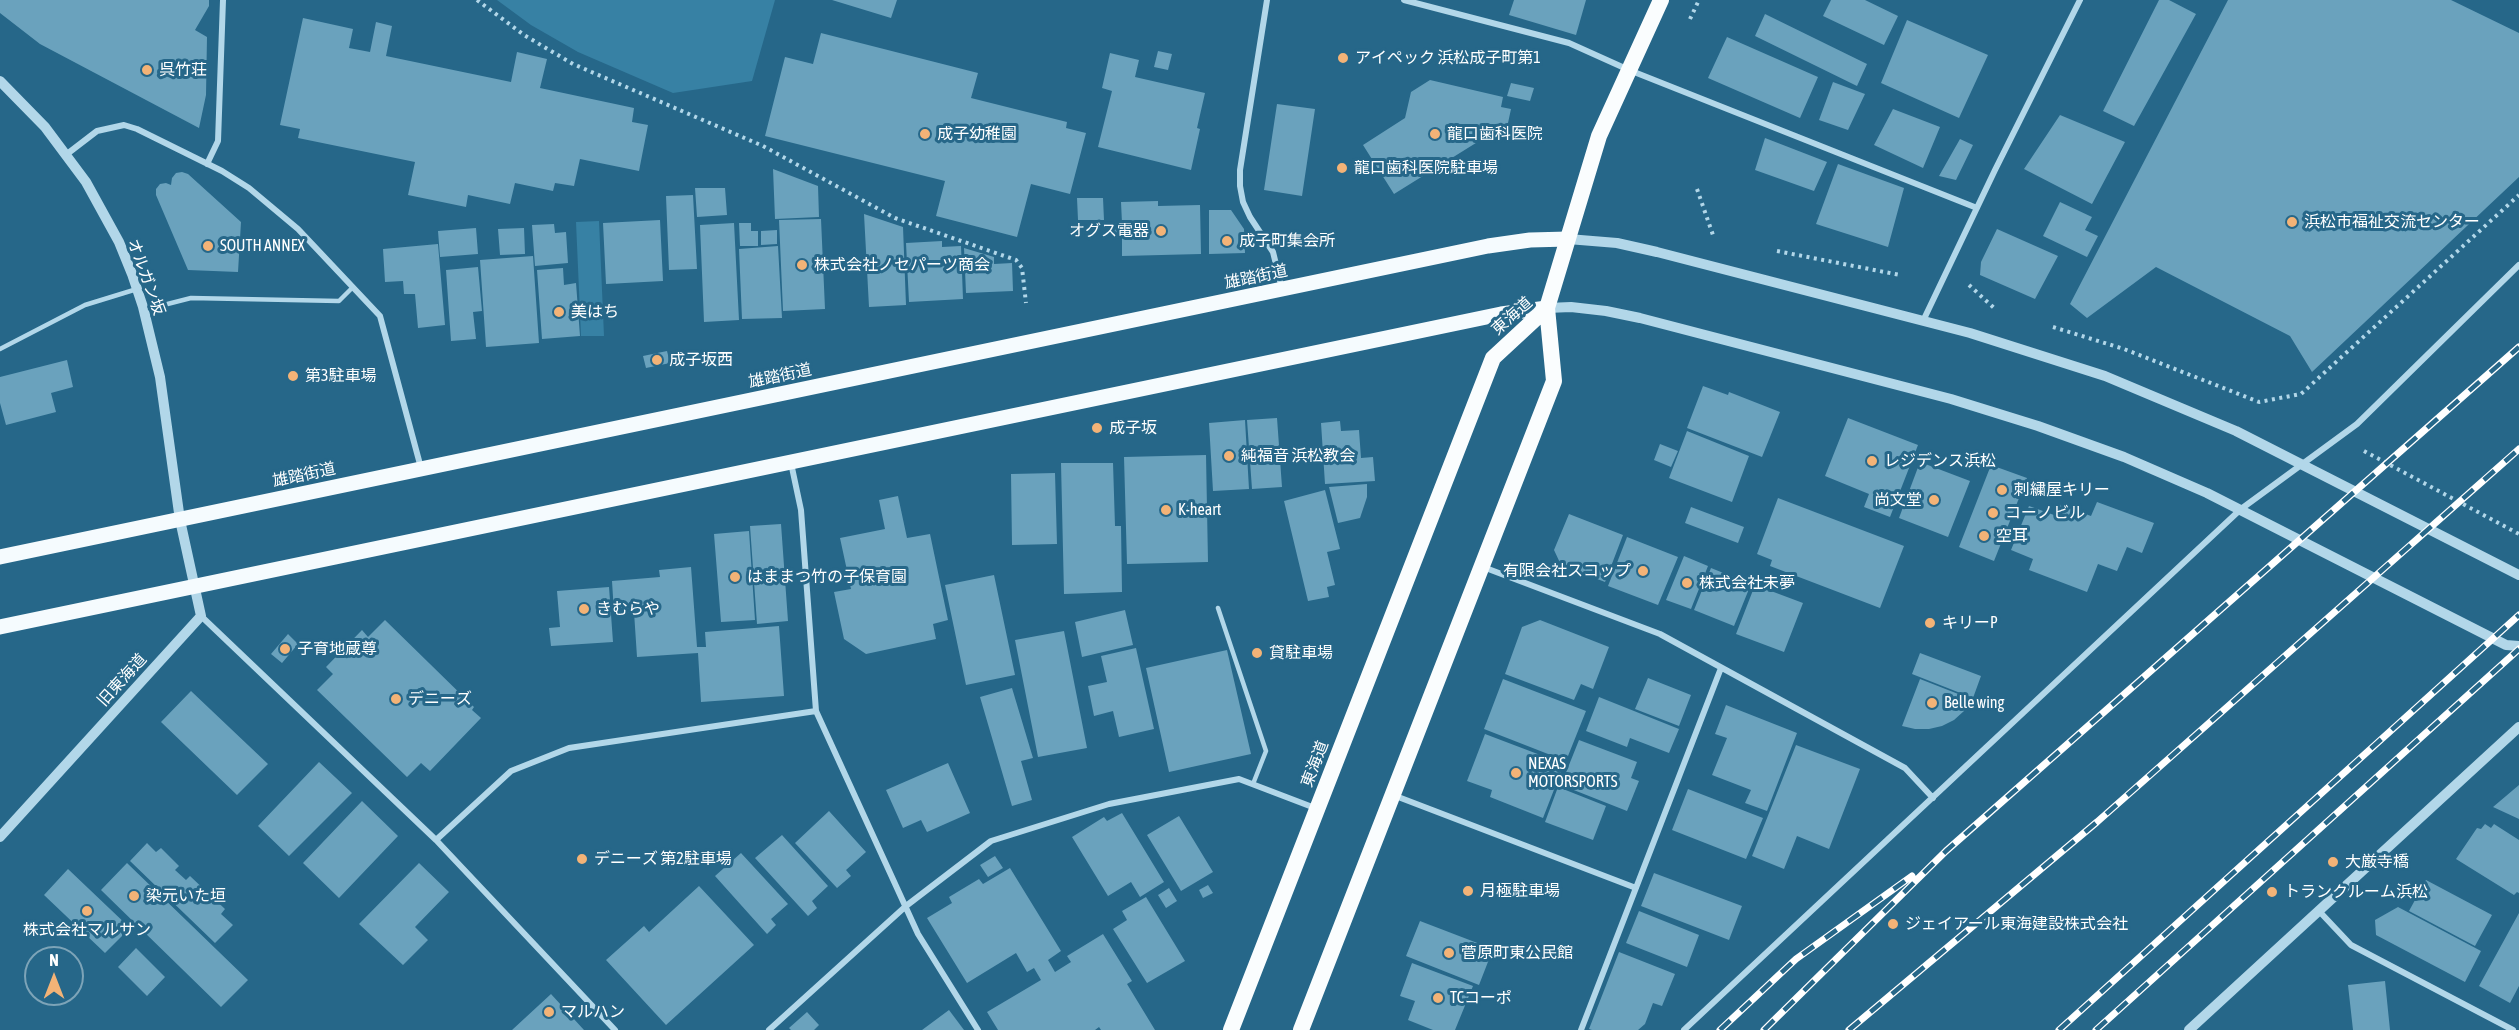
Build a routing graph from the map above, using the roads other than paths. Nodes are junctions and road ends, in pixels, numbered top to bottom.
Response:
1 (223, 0) edge
2 (1267, 0) edge
3 (1404, 0) edge
4 (1661, 0) edge
5 (2080, 0) edge
6 (1629, 70) junction
7 (0, 81) edge
8 (67, 154) junction
9 (207, 164) junction
10 (1977, 208) junction
11 (1568, 239) junction
12 (2519, 265) edge
13 (354, 287) junction
14 (137, 288) junction
15 (1282, 290) junction
16 (1547, 308) junction
17 (144, 310) junction
18 (1923, 321) junction
19 (0, 349) edge
20 (791, 462) junction
21 (2303, 464) junction
22 (421, 469) junction
23 (2241, 509) junction
24 (180, 520) junction
25 (0, 557) edge
26 (1482, 566) junction
27 (2519, 575) edge
28 (195, 586) junction
29 (1218, 608) dead end
30 (201, 616) junction
31 (0, 627) edge
32 (2519, 646) edge
33 (1721, 668) junction
34 (816, 711) junction
35 (2519, 728) edge
36 (1253, 784) junction
37 (1393, 795) junction
38 (1933, 798) junction
39 (1317, 808) junction
40 (0, 837) edge
41 (436, 840) junction
42 (1636, 888) junction
43 (906, 906) junction
44 (2319, 911) junction
45 (615, 1030) edge
46 (769, 1030) edge
47 (978, 1030) edge
48 (1231, 1030) edge
49 (1301, 1030) edge
50 (1581, 1030) edge
51 (1684, 1030) edge
52 (2189, 1030) edge
53 (2513, 1030) edge

1 - 9 street
2 - 15 street
3 - 6 street
4 - 6 highway
5 - 10 street
6 - 10 street
6 - 11 highway
7 - 8 street, オルガン坂
8 - 9 street
8 - 14 street, オルガン坂
9 - 13 street
10 - 18 street
11 - 15 main road, 雄踏街道
11 - 16 highway
11 - 18 street
12 - 21 street
13 - 17 lane
13 - 22 street
14 - 17 street, オルガン坂
14 - 19 lane
15 - 22 main road, 雄踏街道
16 - 20 main road
16 - 23 street
16 - 26 highway, 東海道
16 - 39 highway, 東海道
17 - 24 street, オルガン坂
18 - 21 street
20 - 28 main road
20 - 34 street
21 - 23 street
21 - 27 street
22 - 24 main road, 雄踏街道
23 - 32 street
23 - 38 street
24 - 25 main road, 雄踏街道
24 - 28 street
26 - 33 street
26 - 37 highway, 東海道
28 - 30 street
28 - 31 main road
29 - 36 lane
30 - 40 street, 旧東海道
30 - 41 street
33 - 38 street
33 - 42 street
34 - 41 street
34 - 43 street
35 - 44 street
36 - 39 street
36 - 43 street
37 - 42 street
37 - 49 highway, 東海道
38 - 51 street
39 - 48 highway, 東海道
41 - 45 street
42 - 50 street
43 - 46 street
43 - 47 street
44 - 52 street
44 - 53 street

